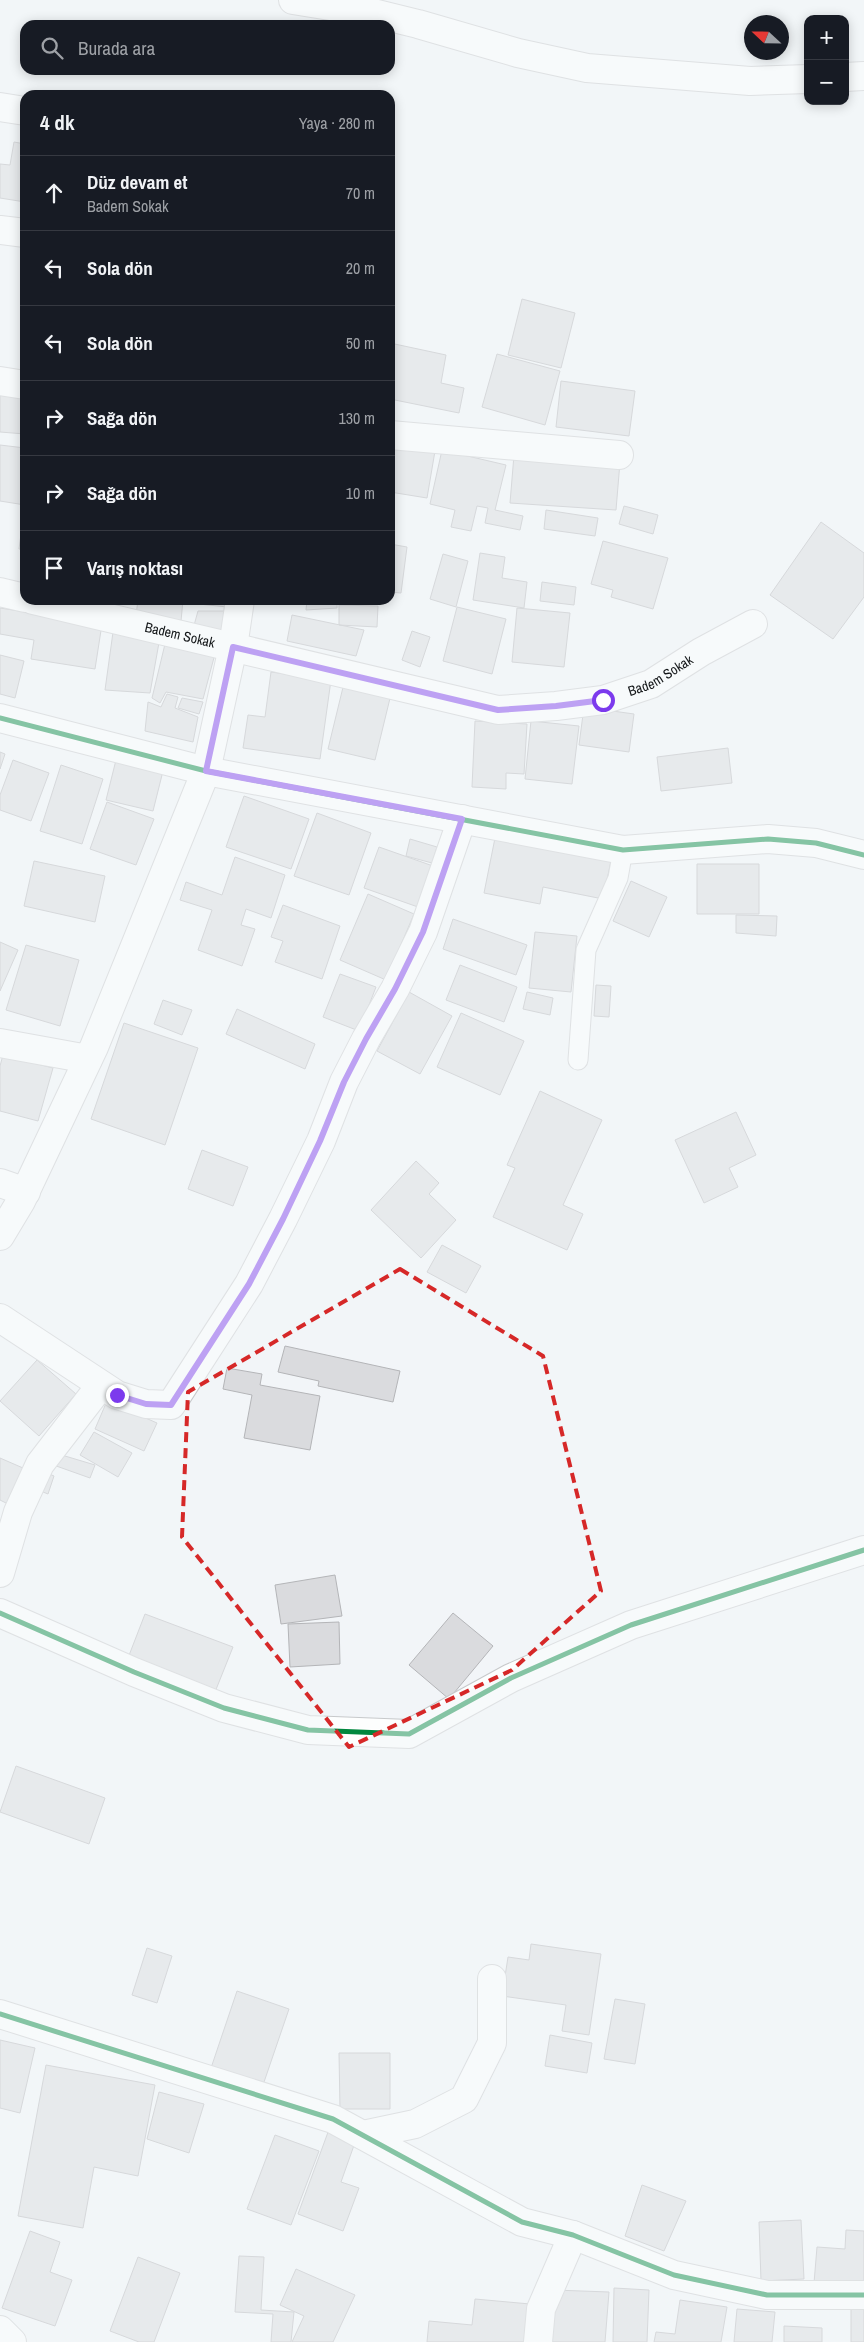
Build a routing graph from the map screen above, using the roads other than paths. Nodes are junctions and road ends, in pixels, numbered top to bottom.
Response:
1 (293, 0) edge
2 (864, 76) edge
3 (849, 77) edge
4 (804, 80) edge
5 (0, 107) edge
6 (20, 110) edge
7 (0, 230) edge
8 (20, 232) edge
9 (0, 381) edge
10 (20, 384) edge
11 (395, 435) edge
12 (619, 456) dead end
13 (0, 592) edge
14 (20, 597) edge
15 (54, 605) edge
16 (239, 605) edge
17 (753, 624) dead end
18 (233, 647) junction
19 (0, 718) edge
20 (206, 771) junction
21 (462, 819) junction
22 (623, 850) junction
23 (864, 855) edge
24 (0, 1043) edge
25 (88, 1058) junction
26 (578, 1060) dead end
27 (0, 1184) edge
28 (26, 1192) junction
29 (0, 1236) edge
30 (0, 1318) edge
31 (101, 1385) junction
32 (864, 1550) edge
33 (0, 1573) edge
34 (0, 1613) edge
35 (492, 1979) dead end
36 (0, 2014) edge
37 (363, 2136) junction
38 (573, 2235) junction
39 (864, 2295) edge
40 (0, 2330) edge
41 (12, 2342) edge
42 (538, 2342) edge

1 - 4 street
2 - 3 street
5 - 6 street
7 - 8 street
9 - 10 street
11 - 12 street
13 - 14 street
15 - 18 street, Badem Sokak
16 - 18 street
17 - 18 street, Badem Sokak
18 - 20 street
19 - 20 street
20 - 21 street
20 - 25 street
21 - 22 street
21 - 31 street
22 - 23 street
22 - 26 lane
24 - 25 street
25 - 28 street
27 - 28 street
28 - 29 street
30 - 31 street
31 - 33 street
32 - 34 street
35 - 37 street
36 - 37 street
37 - 38 street
38 - 39 street
38 - 42 street
40 - 41 street

